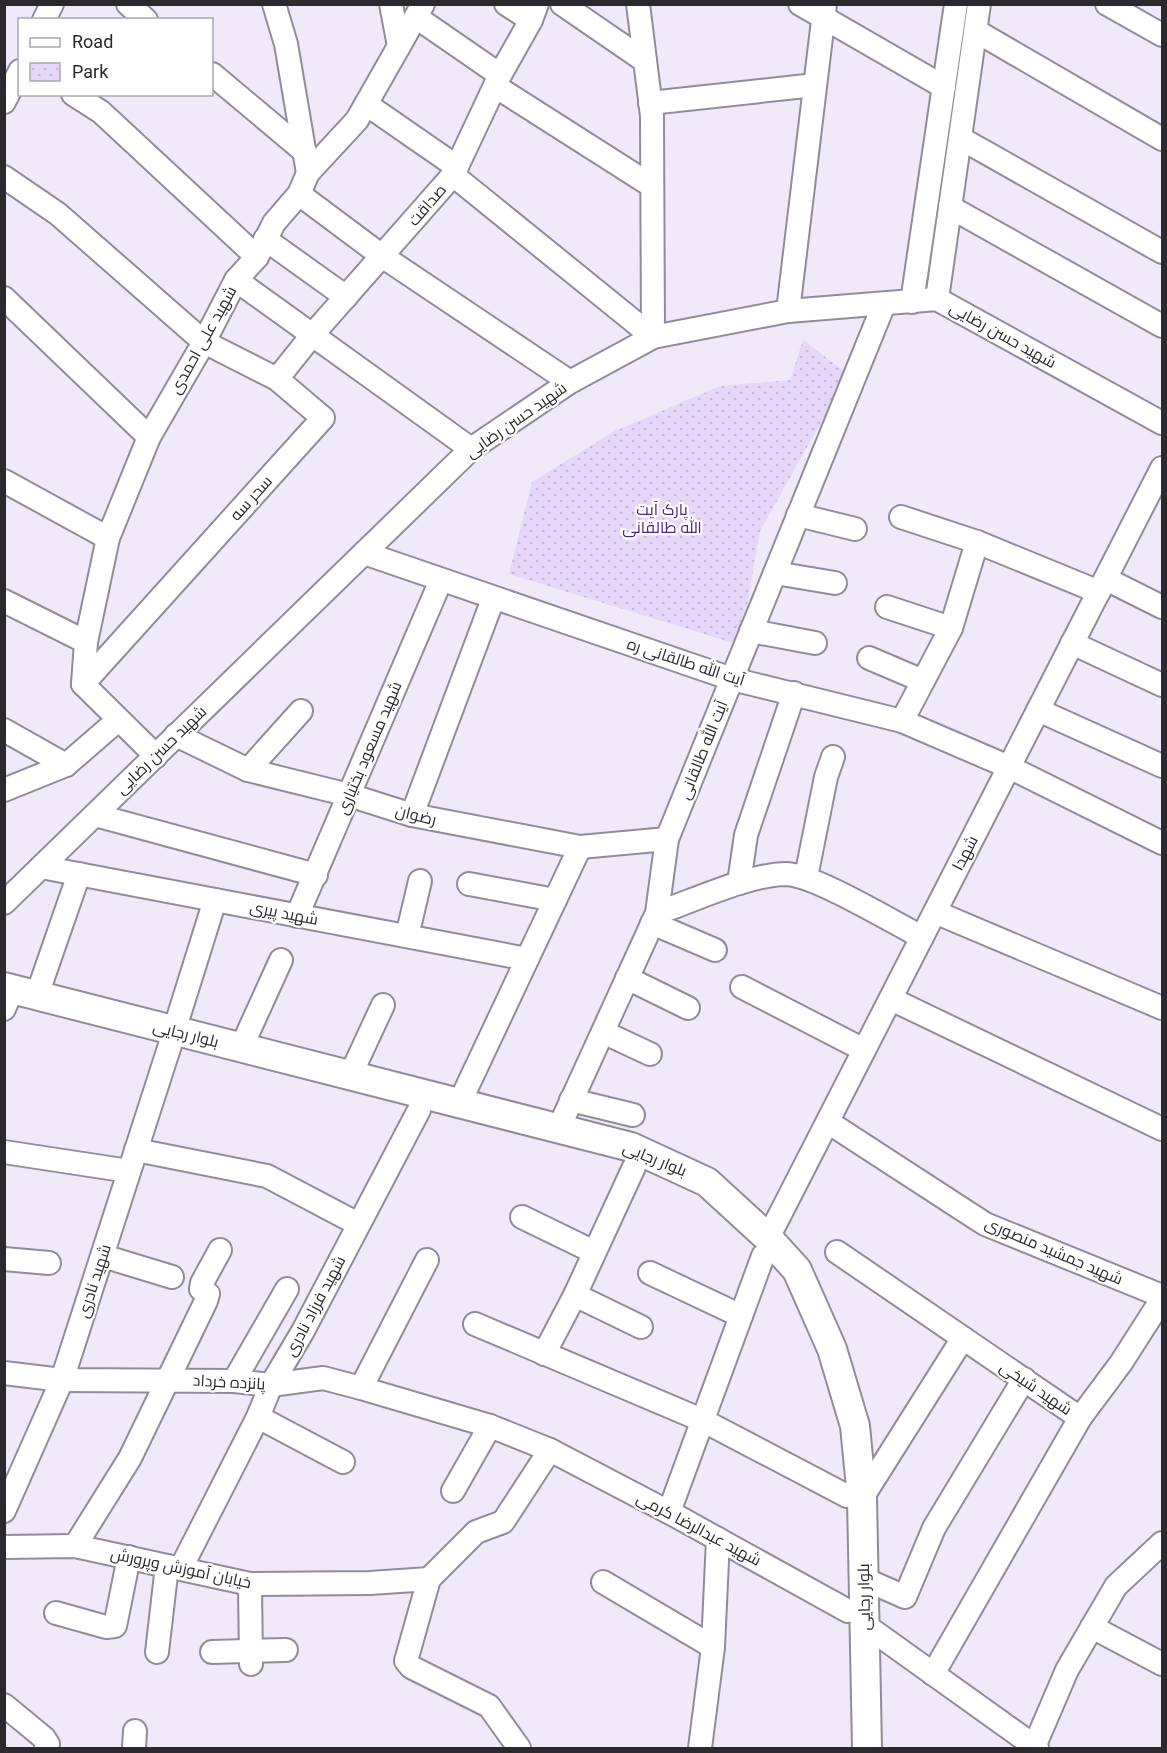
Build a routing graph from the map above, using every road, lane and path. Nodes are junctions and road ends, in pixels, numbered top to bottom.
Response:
1 (52, 4) edge
2 (128, 4) edge
3 (274, 4) edge
4 (391, 4) edge
5 (506, 4) edge
6 (562, 4) edge
7 (638, 4) edge
8 (800, 4) edge
9 (956, 4) edge
10 (979, 4) edge
11 (1107, 4) edge
12 (419, 11) edge
13 (534, 12) edge
14 (824, 12) edge
15 (45, 18) edge
16 (144, 18) edge
17 (976, 30) junction
18 (1162, 35) edge
19 (399, 46) junction
20 (645, 61) junction
21 (18, 75) edge
22 (213, 75) edge
23 (497, 80) junction
24 (815, 85) junction
25 (945, 87) junction
26 (76, 96) edge
27 (4, 102) edge
28 (366, 104) junction
29 (650, 104) junction
30 (960, 138) junction
31 (1162, 139) edge
32 (455, 171) junction
33 (304, 173) junction
34 (4, 177) edge
35 (652, 186) junction
36 (950, 207) junction
37 (261, 248) junction
38 (1162, 252) edge
39 (382, 256) junction
40 (236, 280) junction
41 (346, 297) junction
42 (4, 298) edge
43 (937, 299) junction
44 (912, 302) junction
45 (884, 304) junction
46 (788, 310) junction
47 (1162, 326) edge
48 (313, 334) junction
49 (653, 337) junction
50 (204, 342) junction
51 (278, 379) junction
52 (570, 382) junction
53 (1162, 423) edge
54 (149, 436) junction
55 (471, 449) junction
56 (1162, 468) edge
57 (4, 482) edge
58 (798, 515) junction
59 (902, 517) dead end
60 (855, 529) dead end
61 (108, 538) junction
62 (977, 542) junction
63 (364, 553) junction
64 (775, 573) junction
65 (441, 580) junction
66 (835, 583) dead end
67 (1102, 585) junction
68 (493, 599) junction
69 (4, 600) edge
70 (887, 607) dead end
71 (1162, 607) edge
72 (951, 628) junction
73 (751, 631) junction
74 (86, 642) junction
75 (815, 643) dead end
76 (1072, 643) junction
77 (869, 658) dead end
78 (732, 679) junction
79 (923, 681) junction
80 (83, 684) junction
81 (1162, 685) edge
82 (794, 693) junction
83 (1038, 710) junction
84 (301, 711) dead end
85 (118, 720) junction
86 (902, 721) junction
87 (4, 730) edge
88 (177, 735) junction
89 (156, 756) junction
90 (833, 757) dead end
91 (66, 765) junction
92 (1162, 766) edge
93 (1010, 767) junction
94 (248, 770) junction
95 (4, 790) edge
96 (349, 795) junction
97 (95, 815) junction
98 (412, 815) junction
99 (667, 839) junction
100 (1162, 843) edge
101 (580, 847) junction
102 (41, 867) junction
103 (79, 874) junction
104 (316, 875) junction
105 (806, 877) junction
106 (420, 881) dead end
107 (739, 883) junction
108 (469, 884) dead end
109 (215, 900) junction
110 (555, 900) junction
111 (4, 903) edge
112 (935, 912) junction
113 (297, 916) junction
114 (654, 918) junction
115 (407, 936) junction
116 (922, 938) junction
117 (715, 950) dead end
118 (527, 959) junction
119 (281, 960) dead end
120 (627, 978) junction
121 (742, 987) dead end
122 (37, 995) junction
123 (891, 999) junction
124 (5, 1000) edge
125 (383, 1005) dead end
126 (688, 1008) dead end
127 (1162, 1008) edge
128 (603, 1032) junction
129 (172, 1038) junction
130 (241, 1048) junction
131 (864, 1050) junction
132 (650, 1053) dead end
133 (350, 1076) junction
134 (572, 1100) junction
135 (459, 1104) junction
136 (419, 1110) junction
137 (633, 1115) dead end
138 (828, 1122) junction
139 (1162, 1129) edge
140 (558, 1130) junction
141 (4, 1152) edge
142 (133, 1160) junction
143 (634, 1167) junction
144 (522, 1217) dead end
145 (358, 1224) junction
146 (766, 1247) junction
147 (220, 1250) dead end
148 (594, 1252) junction
149 (837, 1252) dead end
150 (103, 1256) junction
151 (4, 1259) edge
152 (427, 1260) dead end
153 (49, 1263) dead end
154 (650, 1273) dead end
155 (172, 1277) dead end
156 (287, 1289) dead end
157 (575, 1295) junction
158 (1162, 1297) edge
159 (741, 1316) junction
160 (475, 1324) dead end
161 (641, 1327) dead end
162 (963, 1338) junction
163 (544, 1354) junction
164 (4, 1373) edge
165 (1024, 1379) junction
166 (62, 1380) junction
167 (168, 1380) junction
168 (234, 1380) junction
169 (271, 1385) junction
170 (360, 1388) junction
171 (258, 1417) junction
172 (1080, 1418) junction
173 (704, 1421) junction
174 (490, 1426) junction
175 (550, 1450) junction
176 (343, 1462) dead end
177 (453, 1491) dead end
178 (854, 1497) junction
179 (4, 1512) edge
180 (669, 1512) junction
181 (718, 1539) junction
182 (75, 1546) junction
183 (1161, 1546) edge
184 (4, 1547) edge
185 (129, 1557) junction
186 (174, 1567) junction
187 (429, 1579) junction
188 (864, 1579) junction
189 (603, 1582) dead end
190 (250, 1584) junction
191 (56, 1612) dead end
192 (856, 1618) junction
193 (1092, 1627) junction
194 (713, 1647) junction
195 (286, 1650) dead end
196 (157, 1652) dead end
197 (212, 1652) dead end
198 (251, 1658) junction
199 (1162, 1664) edge
200 (933, 1674) junction
201 (4, 1706) edge
202 (46, 1743) edge
203 (1036, 1748) edge
204 (519, 1749) edge
205 (700, 1749) edge
206 (851, 1749) edge
207 (867, 1749) edge

1 - 15 street
2 - 16 street
3 - 33 street
4 - 19 street
5 - 13 street
6 - 20 street
7 - 20 street
8 - 14 street
9 - 25 street
10 - 17 street
11 - 18 street
12 - 19 street, شهید علی احمدی
12 - 23 street
13 - 23 street, صداقت
14 - 24 street
14 - 25 street
17 - 30 street
17 - 31 street
19 - 28 street, شهید علی احمدی
20 - 29 street
21 - 27 street
22 - 33 street
23 - 32 street, صداقت
23 - 35 street
24 - 29 street
24 - 46 street
25 - 44 street
26 - 37 street
28 - 32 street
28 - 33 street, شهید علی احمدی
29 - 35 street
30 - 36 street
30 - 38 street
32 - 39 street, صداقت
32 - 49 street
33 - 37 street, شهید علی احمدی
33 - 39 street
34 - 50 street, سحر سه
35 - 49 street
36 - 43 street
36 - 47 street
37 - 40 street, شهید علی احمدی
37 - 41 street
39 - 41 street, صداقت
39 - 52 street
40 - 48 street
40 - 50 street, شهید علی احمدی
41 - 48 street, صداقت
42 - 54 street
43 - 44 street, شهید حسن رضایی
43 - 53 street, شهید حسن رضایی
44 - 45 street, شهید حسن رضایی
45 - 46 street, شهید حسن رضایی
45 - 58 street, آیت الله طالقانی
46 - 49 street, شهید حسن رضایی
48 - 51 street, صداقت
48 - 55 street
49 - 52 street, شهید حسن رضایی
50 - 51 street, سحر سه
50 - 54 street, شهید علی احمدی
51 - 80 street, سحر سه
52 - 55 street, شهید حسن رضایی
54 - 61 street, شهید علی احمدی
55 - 63 street, شهید حسن رضایی
56 - 67 street, شهدا
57 - 61 street
58 - 60 street
58 - 64 street, آیت الله طالقانی
59 - 62 street
61 - 74 street, شهید علی احمدی
62 - 67 street
62 - 72 street
63 - 65 street, آیت الله طالقانی ره
63 - 88 street, شهید حسن رضایی
64 - 66 street
64 - 73 street, آیت الله طالقانی
65 - 68 street, آیت الله طالقانی ره
65 - 96 street, شهید مسعود بختیاری
67 - 71 street
67 - 76 street, شهدا
68 - 78 street, آیت الله طالقانی ره
68 - 98 street
69 - 74 street
70 - 72 street
72 - 79 street
73 - 75 street
73 - 78 street, آیت الله طالقانی
74 - 80 street, شهید علی احمدی
76 - 81 street
76 - 83 street, شهدا
77 - 79 street
78 - 82 street, آیت الله طالقانی ره
78 - 99 street, آیت الله طالقانی
79 - 86 street
80 - 85 street
82 - 86 street, آیت الله طالقانی ره
82 - 107 street
83 - 92 street
83 - 93 street, شهدا
84 - 94 street
85 - 89 street
85 - 91 street
86 - 93 street, آیت الله طالقانی ره
87 - 91 street
88 - 89 street, شهید حسن رضایی
88 - 94 street, رضوان
89 - 97 street, شهید حسن رضایی
90 - 105 street
91 - 95 street
93 - 100 street, آیت الله طالقانی ره
93 - 112 street, شهدا
94 - 96 street, رضوان
96 - 98 street, رضوان
96 - 104 street, شهید مسعود بختیاری
97 - 102 street, شهید حسن رضایی
97 - 104 street
98 - 101 street, رضوان
99 - 101 street, رضوان
99 - 114 street, آیت الله طالقانی
101 - 110 street
102 - 103 street, شهید پیری
102 - 111 street, شهید حسن رضایی
103 - 109 street, شهید پیری
103 - 122 street
104 - 113 street, شهید مسعود بختیاری
105 - 107 street
105 - 116 street
106 - 115 street
107 - 114 street
108 - 110 street
109 - 113 street, شهید پیری
109 - 129 street, شهید نادری
110 - 118 street
112 - 116 street, شهدا
112 - 127 street
113 - 115 street, شهید پیری
114 - 117 street
114 - 120 street, آیت الله طالقانی
115 - 118 street, شهید پیری
116 - 123 street, شهدا
118 - 135 street
119 - 130 street
120 - 126 street
120 - 128 street, آیت الله طالقانی
121 - 131 street
122 - 124 main road, بلوار رجایی
122 - 129 main road, بلوار رجایی
123 - 131 street, شهدا
123 - 139 street
124 - 129 main road, بلوار رجایی
125 - 133 street
128 - 132 street
128 - 134 street, آیت الله طالقانی
129 - 130 main road, بلوار رجایی
129 - 136 main road, بلوار رجایی
129 - 142 street, شهید نادری
130 - 133 main road, بلوار رجایی
131 - 138 street, شهدا
133 - 135 main road, بلوار رجایی
134 - 137 street
134 - 140 street, آیت الله طالقانی
135 - 140 main road, بلوار رجایی
136 - 143 main road, بلوار رجایی
136 - 145 street, شهید فرزاد نادری
138 - 146 street, شهدا
138 - 158 street, شهید جمشید منصوری
140 - 146 main road, بلوار رجایی
141 - 142 street
142 - 145 street
142 - 150 street, شهید نادری
143 - 146 main road, بلوار رجایی
143 - 148 street
144 - 148 street
145 - 169 street, شهید فرزاد نادری
146 - 159 street, شهدا
146 - 178 main road, بلوار رجایی
147 - 167 street
148 - 157 street
149 - 162 street, شهید شیخی
150 - 155 street
150 - 166 street, شهید نادری
151 - 153 street
152 - 170 street
154 - 159 street
156 - 168 street
157 - 161 street
157 - 163 street
158 - 172 street
159 - 173 street, شهدا
160 - 163 street
162 - 165 street, شهید شیخی
162 - 178 street
163 - 173 street
164 - 166 street, پانزده خرداد
165 - 172 street, شهید شیخی
165 - 188 street
166 - 167 street, پانزده خرداد
166 - 179 street, شهید نادری
167 - 168 street, پانزده خرداد
167 - 182 street
168 - 169 street, پانزده خرداد
169 - 170 street, پانزده خرداد
169 - 171 street, شهید فرزاد نادری
170 - 174 street, پانزده خرداد
171 - 176 street
171 - 186 street, شهید فرزاد نادری
172 - 200 street, شهید شیخی
173 - 178 street
173 - 180 street, شهدا
174 - 175 street, پانزده خرداد
174 - 177 street
175 - 180 street, شهید عبدالرضا کرمی
175 - 187 street
178 - 188 main road, بلوار رجایی
178 - 192 main road, بلوار رجایی
180 - 181 street, شهید عبدالرضا کرمی
181 - 192 street, شهید عبدالرضا کرمی
181 - 194 street
182 - 184 street, خیابان آموزش وپرورش
182 - 185 street, خیابان آموزش وپرورش
183 - 193 street
185 - 186 street, خیابان آموزش وپرورش
185 - 191 street
186 - 190 street, خیابان آموزش وپرورش
186 - 196 street
187 - 190 street, خیابان آموزش وپرورش
187 - 204 street
188 - 192 main road, بلوار رجایی
189 - 194 street
190 - 198 street
192 - 200 street, شهید عبدالرضا کرمی
192 - 206 main road, بلوار رجایی
192 - 207 main road, بلوار رجایی
193 - 199 street
193 - 203 street
194 - 205 street
195 - 198 street
197 - 198 street
200 - 203 street, شهید عبدالرضا کرمی
201 - 202 street

